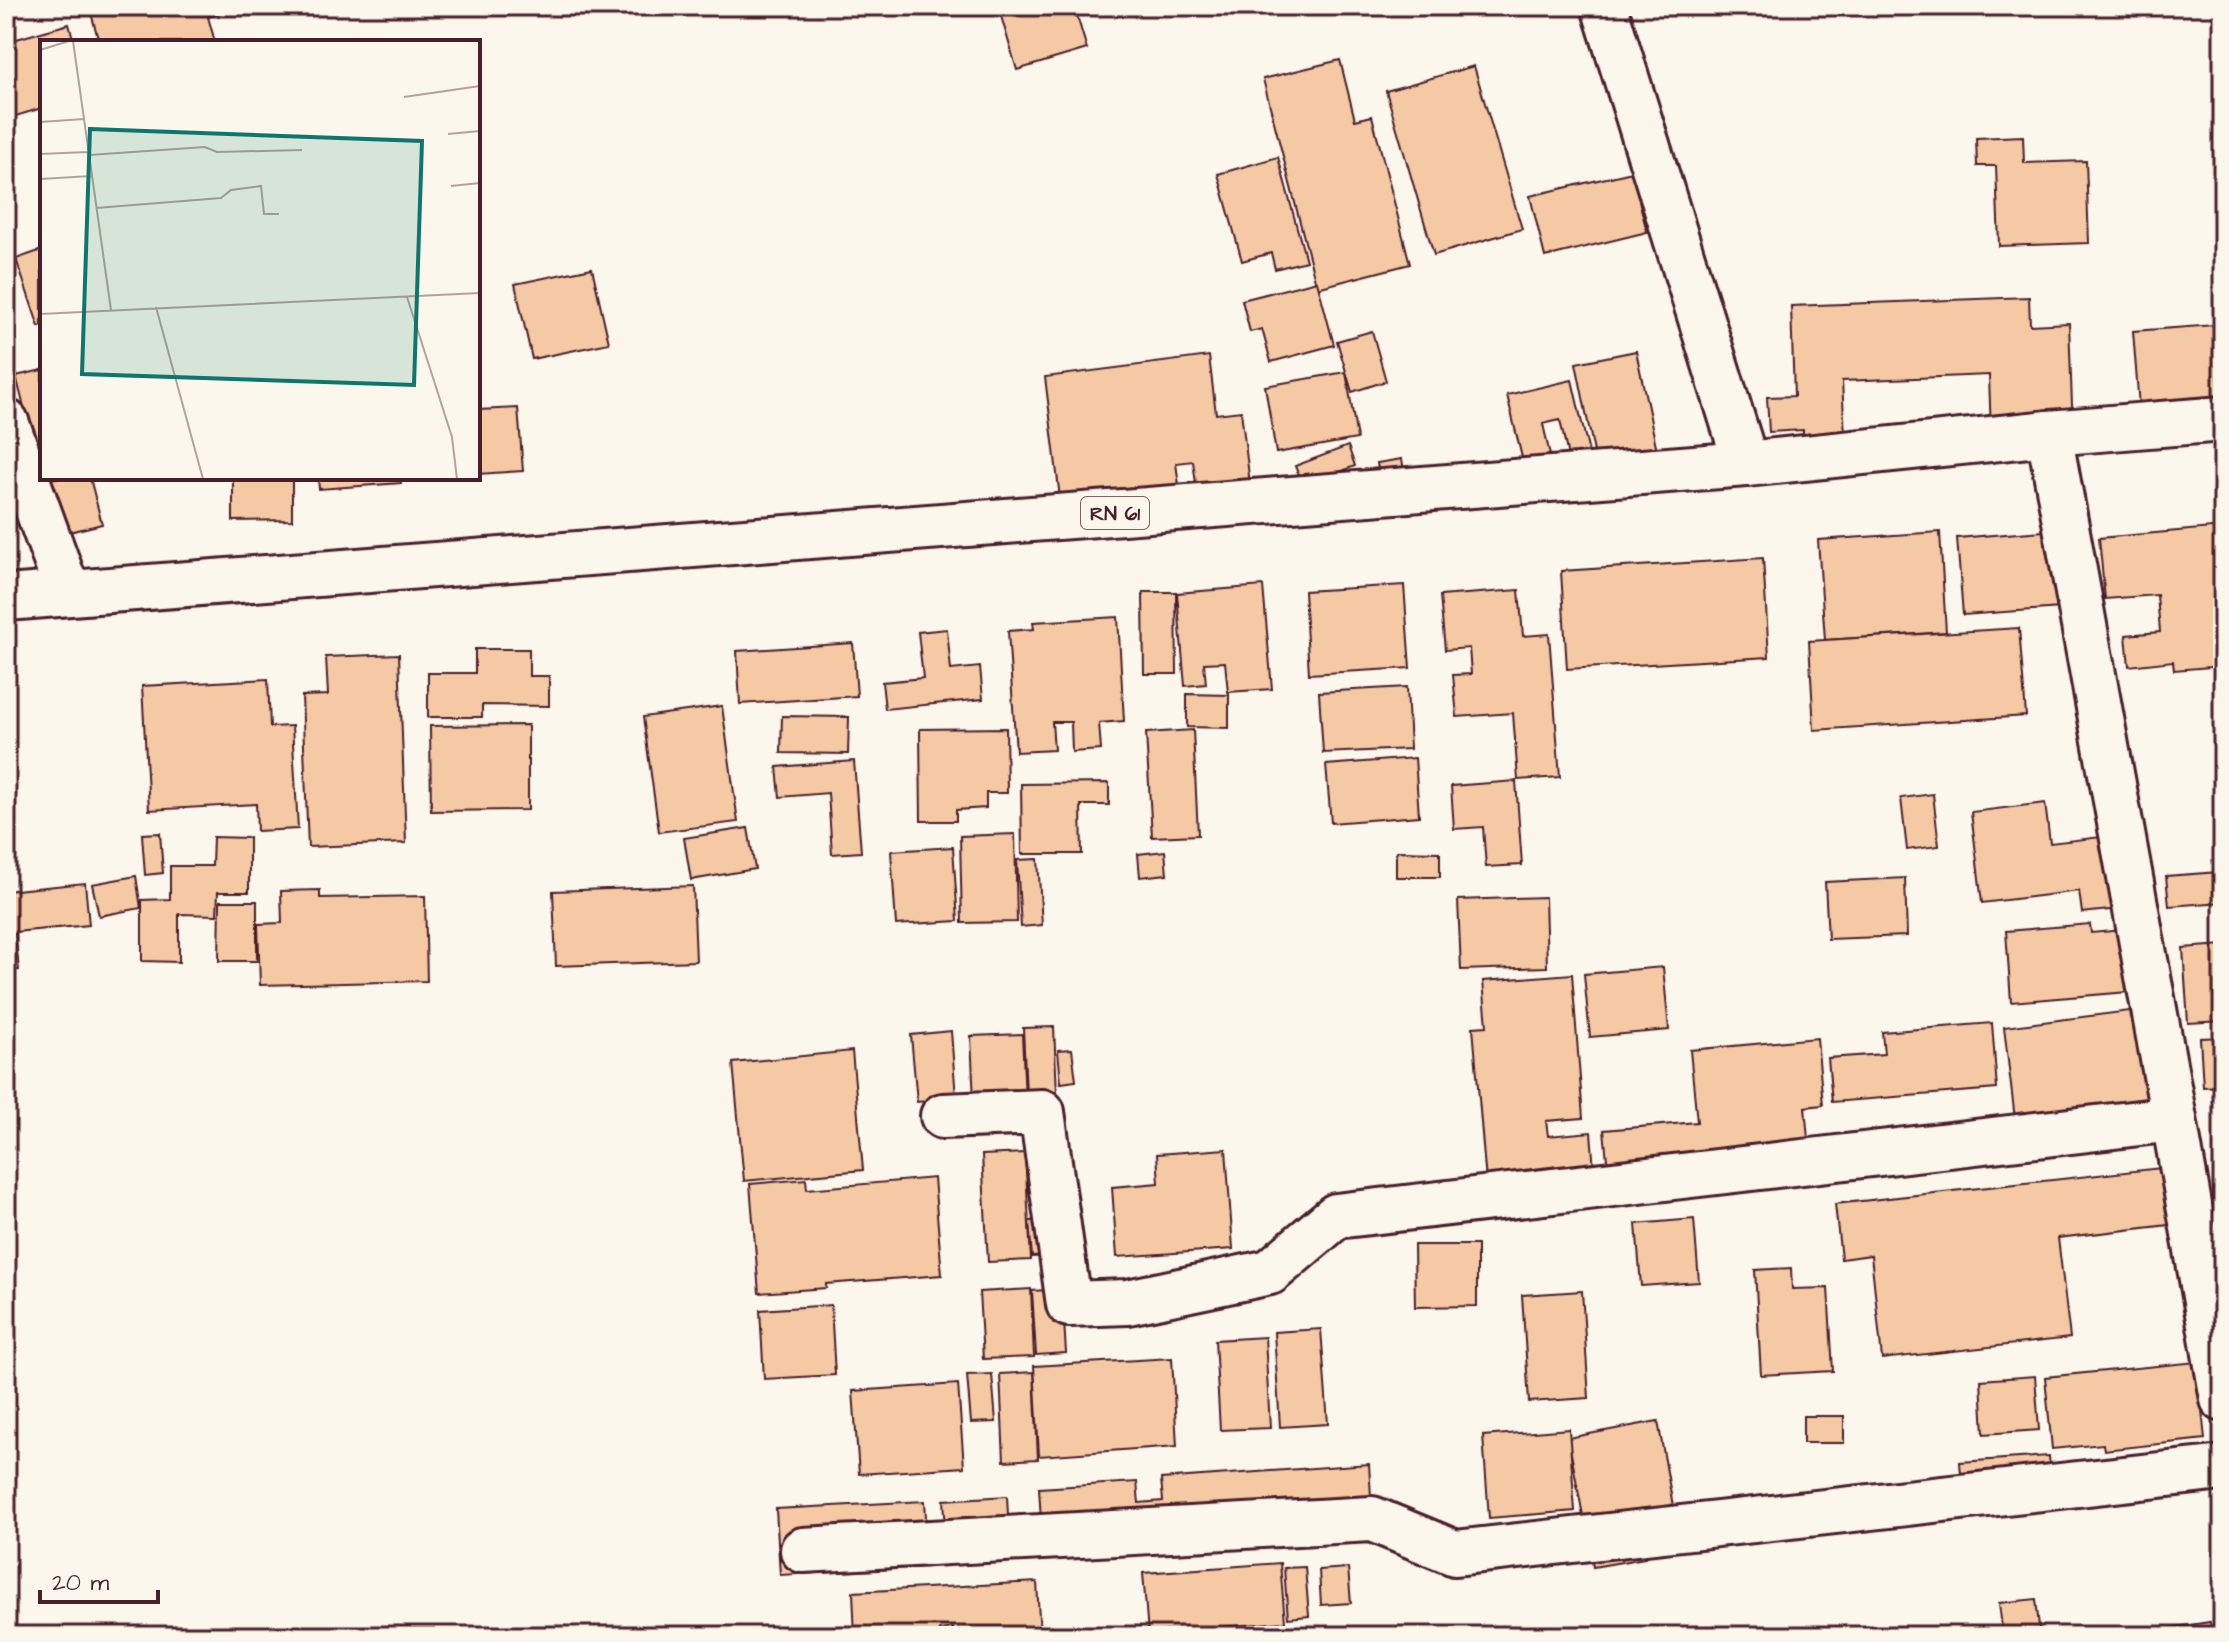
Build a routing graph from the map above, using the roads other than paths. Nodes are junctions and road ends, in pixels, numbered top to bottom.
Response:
1 (1604, 6) edge
2 (2223, 419) edge
3 (6, 422) edge
4 (2049, 433) junction
5 (1746, 464) junction
6 (68, 593) junction
7 (6, 598) edge
8 (943, 1116) dead end
9 (2174, 1119) junction
10 (2217, 1330) edge
11 (2223, 1399) edge
12 (2223, 1468) edge
13 (803, 1550) dead end

1 - 5 street
2 - 4 street, RN 61
3 - 6 street
4 - 5 street, RN 61
4 - 9 street
5 - 6 street, RN 61
6 - 7 street, RN 61
8 - 9 street
9 - 10 street
10 - 11 street
12 - 13 street

